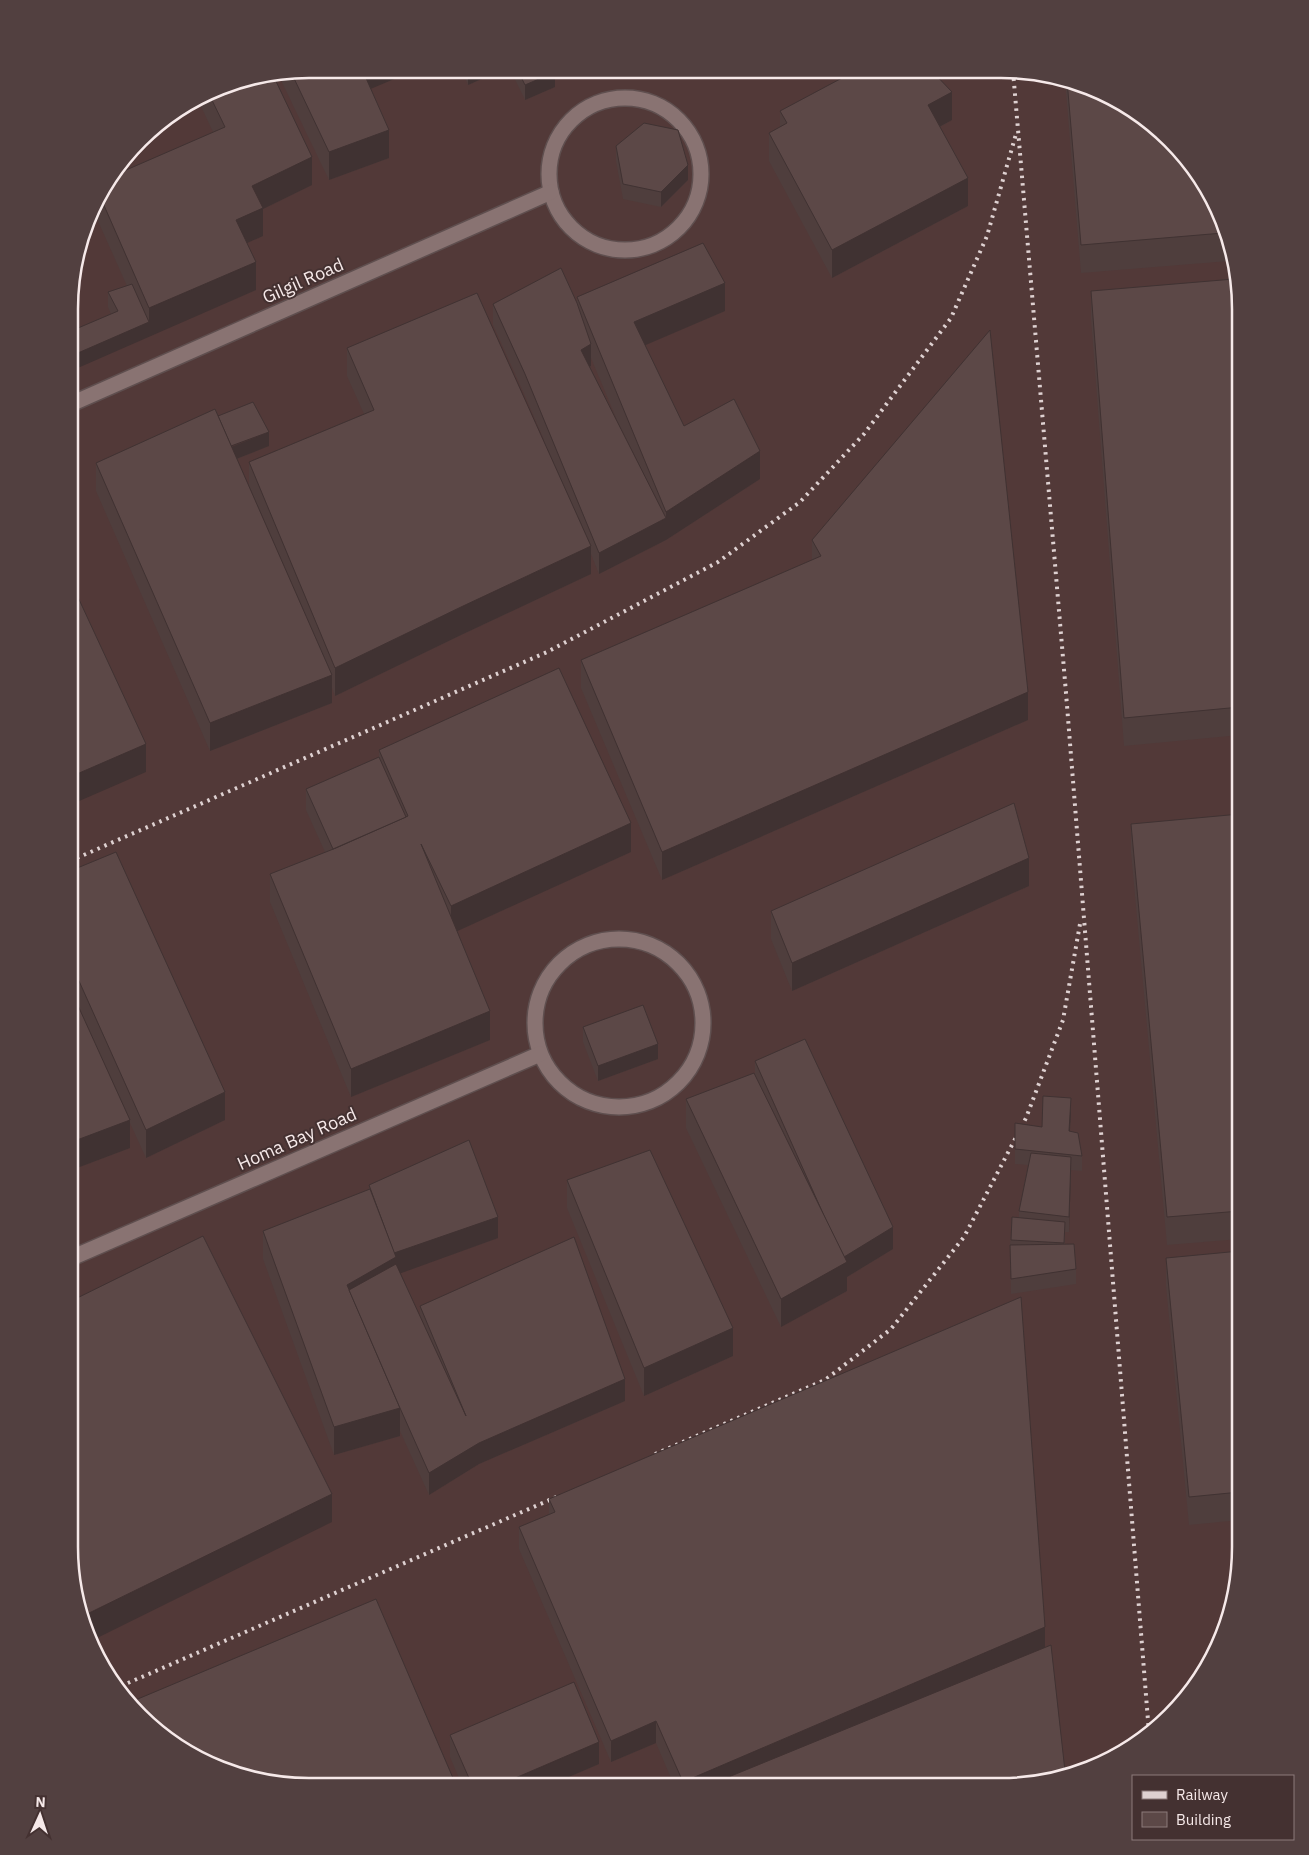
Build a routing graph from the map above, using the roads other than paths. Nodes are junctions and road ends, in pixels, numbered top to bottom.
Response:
1 (551, 192) junction
2 (78, 401) edge
3 (540, 1054) junction
4 (78, 1255) edge

1 - 1 lane
1 - 2 lane, Gilgil Road
3 - 3 lane
3 - 4 lane, Homa Bay Road

